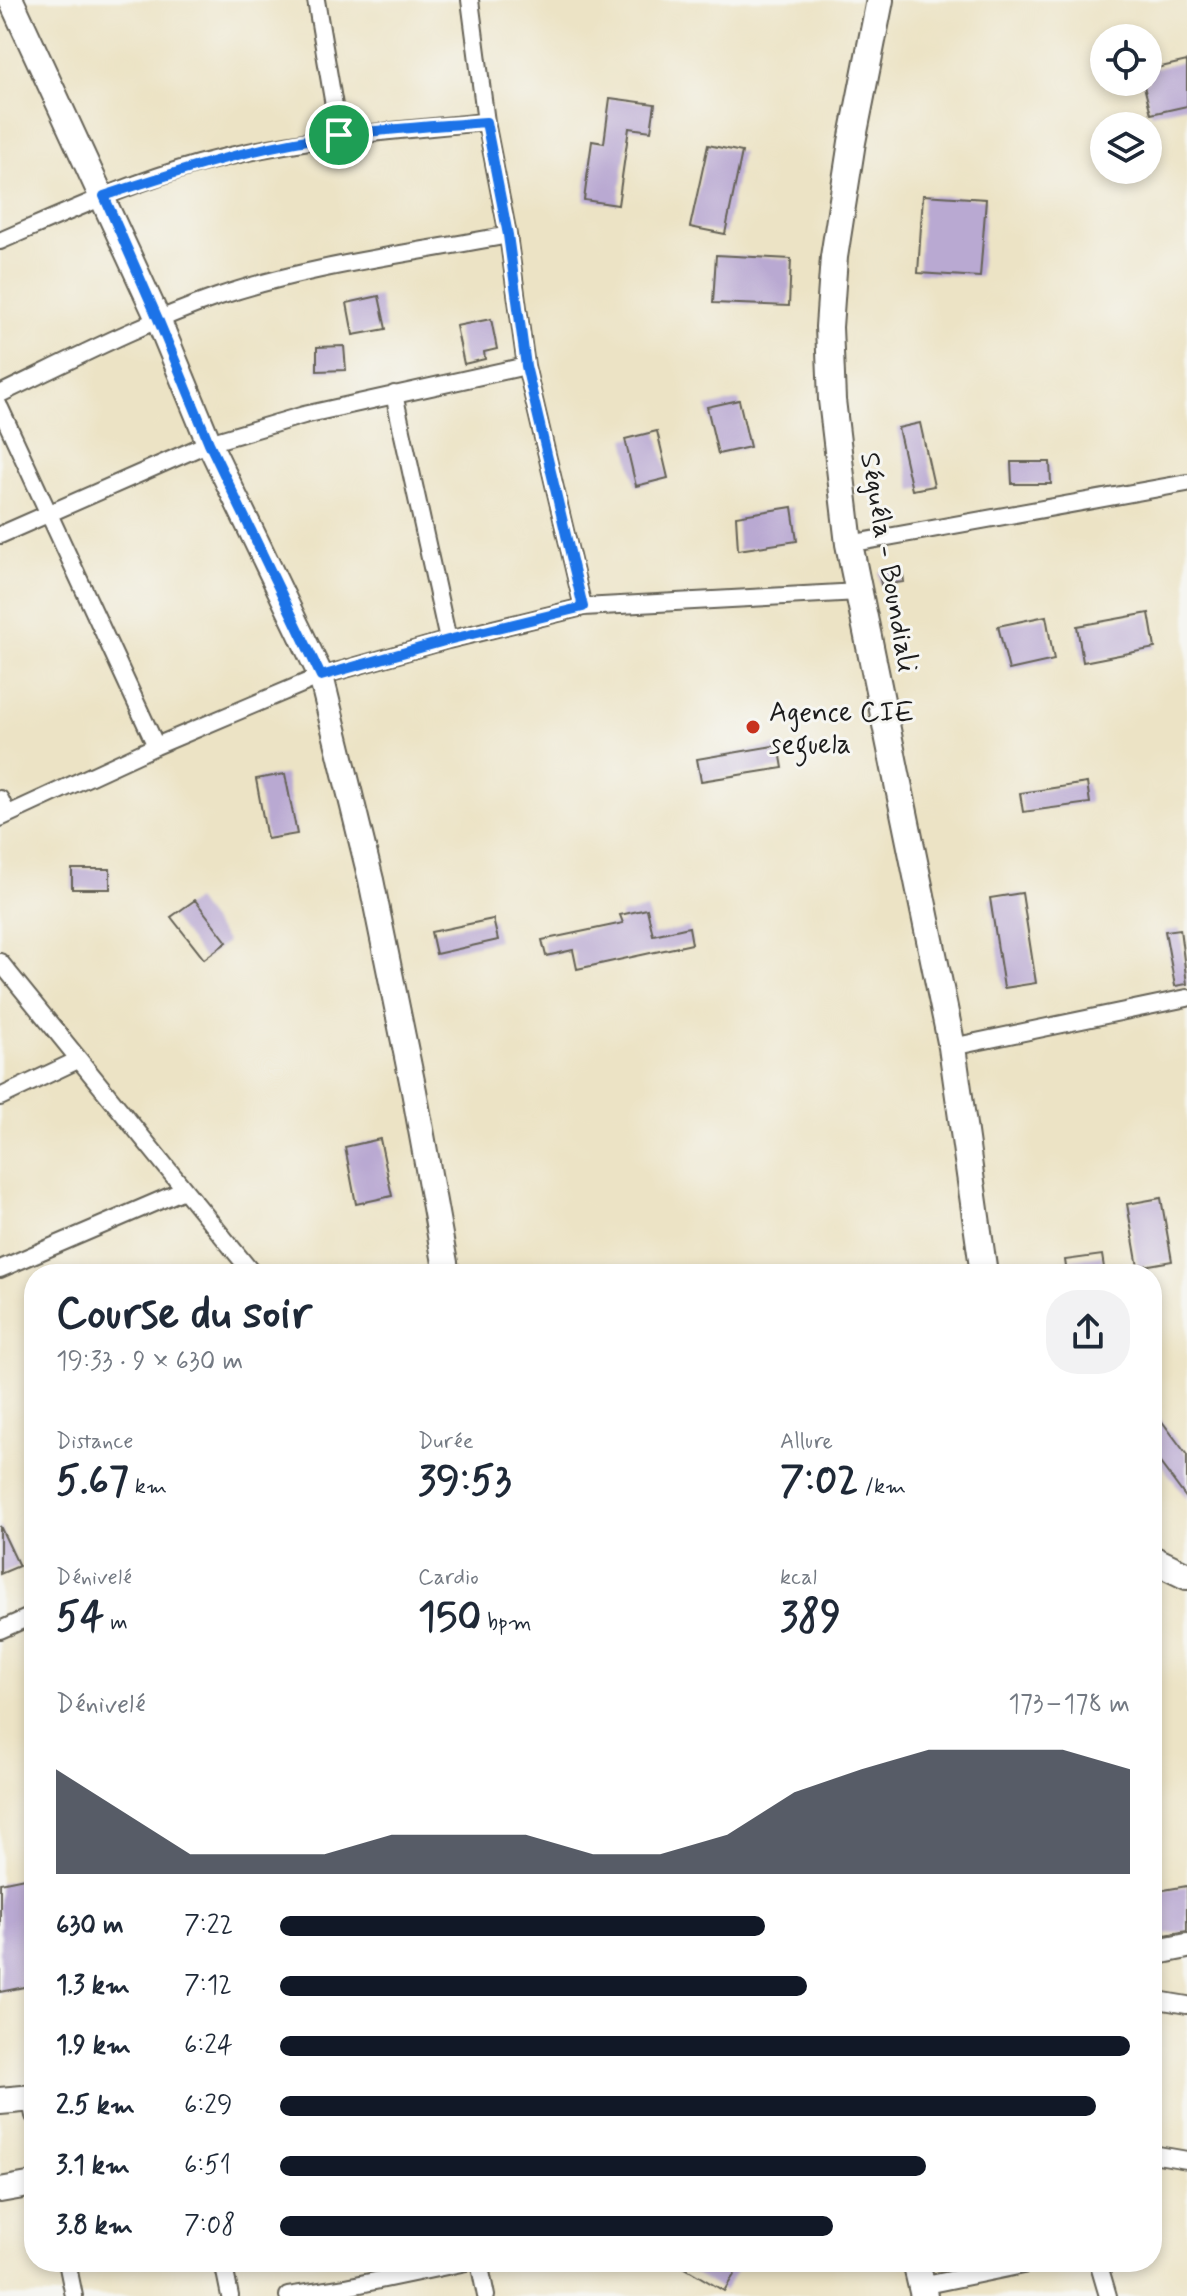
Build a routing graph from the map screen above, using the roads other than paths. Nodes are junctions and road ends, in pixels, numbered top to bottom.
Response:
1 (11, 0) edge
2 (316, 0) edge
3 (470, 0) edge
4 (880, 0) edge
5 (486, 122) junction
6 (339, 135) junction
7 (104, 196) junction
8 (508, 235) junction
9 (0, 241) edge
10 (158, 319) junction
11 (526, 366) junction
12 (0, 394) edge
13 (394, 394) junction
14 (0, 408) edge
15 (209, 443) junction
16 (1187, 483) edge
17 (48, 513) junction
18 (0, 535) edge
19 (849, 544) junction
20 (859, 592) junction
21 (583, 607) junction
22 (448, 640) junction
23 (321, 676) junction
24 (156, 746) junction
25 (2, 810) edge
26 (0, 962) edge
27 (7, 983) edge
28 (1187, 998) edge
29 (952, 1047) junction
30 (78, 1060) junction
31 (0, 1097) edge
32 (184, 1190) junction
33 (245, 1264) edge
34 (445, 1264) edge
35 (983, 1264) edge
36 (0, 1269) edge
37 (1162, 1564) edge
38 (1187, 1576) edge
39 (24, 1619) edge
40 (0, 1630) edge
41 (1187, 1946) edge
42 (1162, 1951) edge
43 (1162, 2001) edge
44 (1187, 2005) edge
45 (0, 2101) edge
46 (24, 2104) edge
47 (1162, 2156) edge
48 (1187, 2160) edge
49 (24, 2186) edge
50 (0, 2190) edge
51 (69, 2272) edge
52 (225, 2272) edge
53 (426, 2272) edge
54 (481, 2272) edge
55 (976, 2272) edge
56 (1101, 2272) edge
57 (921, 2281) edge
58 (347, 2292) edge
59 (74, 2296) edge
60 (230, 2296) edge
61 (288, 2296) edge
62 (486, 2296) edge
63 (1108, 2296) edge

1 - 7 main road
2 - 6 street
3 - 5 street
4 - 19 main road, Séguéla - Boundiali
5 - 6 street
5 - 8 street
6 - 7 street
7 - 9 street
7 - 10 main road
8 - 10 street
8 - 11 street
10 - 12 street
10 - 15 main road
11 - 13 street
11 - 21 street
13 - 15 street
13 - 22 street
14 - 17 street
15 - 17 street
15 - 23 main road
16 - 19 street
17 - 18 street
17 - 24 street
19 - 20 main road, Séguéla - Boundiali
20 - 21 street
20 - 29 main road, Séguéla - Boundiali
21 - 22 street
22 - 23 street
23 - 24 street
23 - 34 main road
24 - 25 street
26 - 27 street
27 - 30 street
28 - 29 street
29 - 35 main road, Séguéla - Boundiali
30 - 31 street
30 - 32 street
32 - 33 street
32 - 36 street
37 - 38 main road
39 - 40 street
41 - 42 main road
43 - 44 street
45 - 46 main road
47 - 48 street
49 - 50 main road
51 - 59 street
52 - 60 street
53 - 58 street
54 - 62 street
55 - 57 street
56 - 63 street
58 - 61 street

